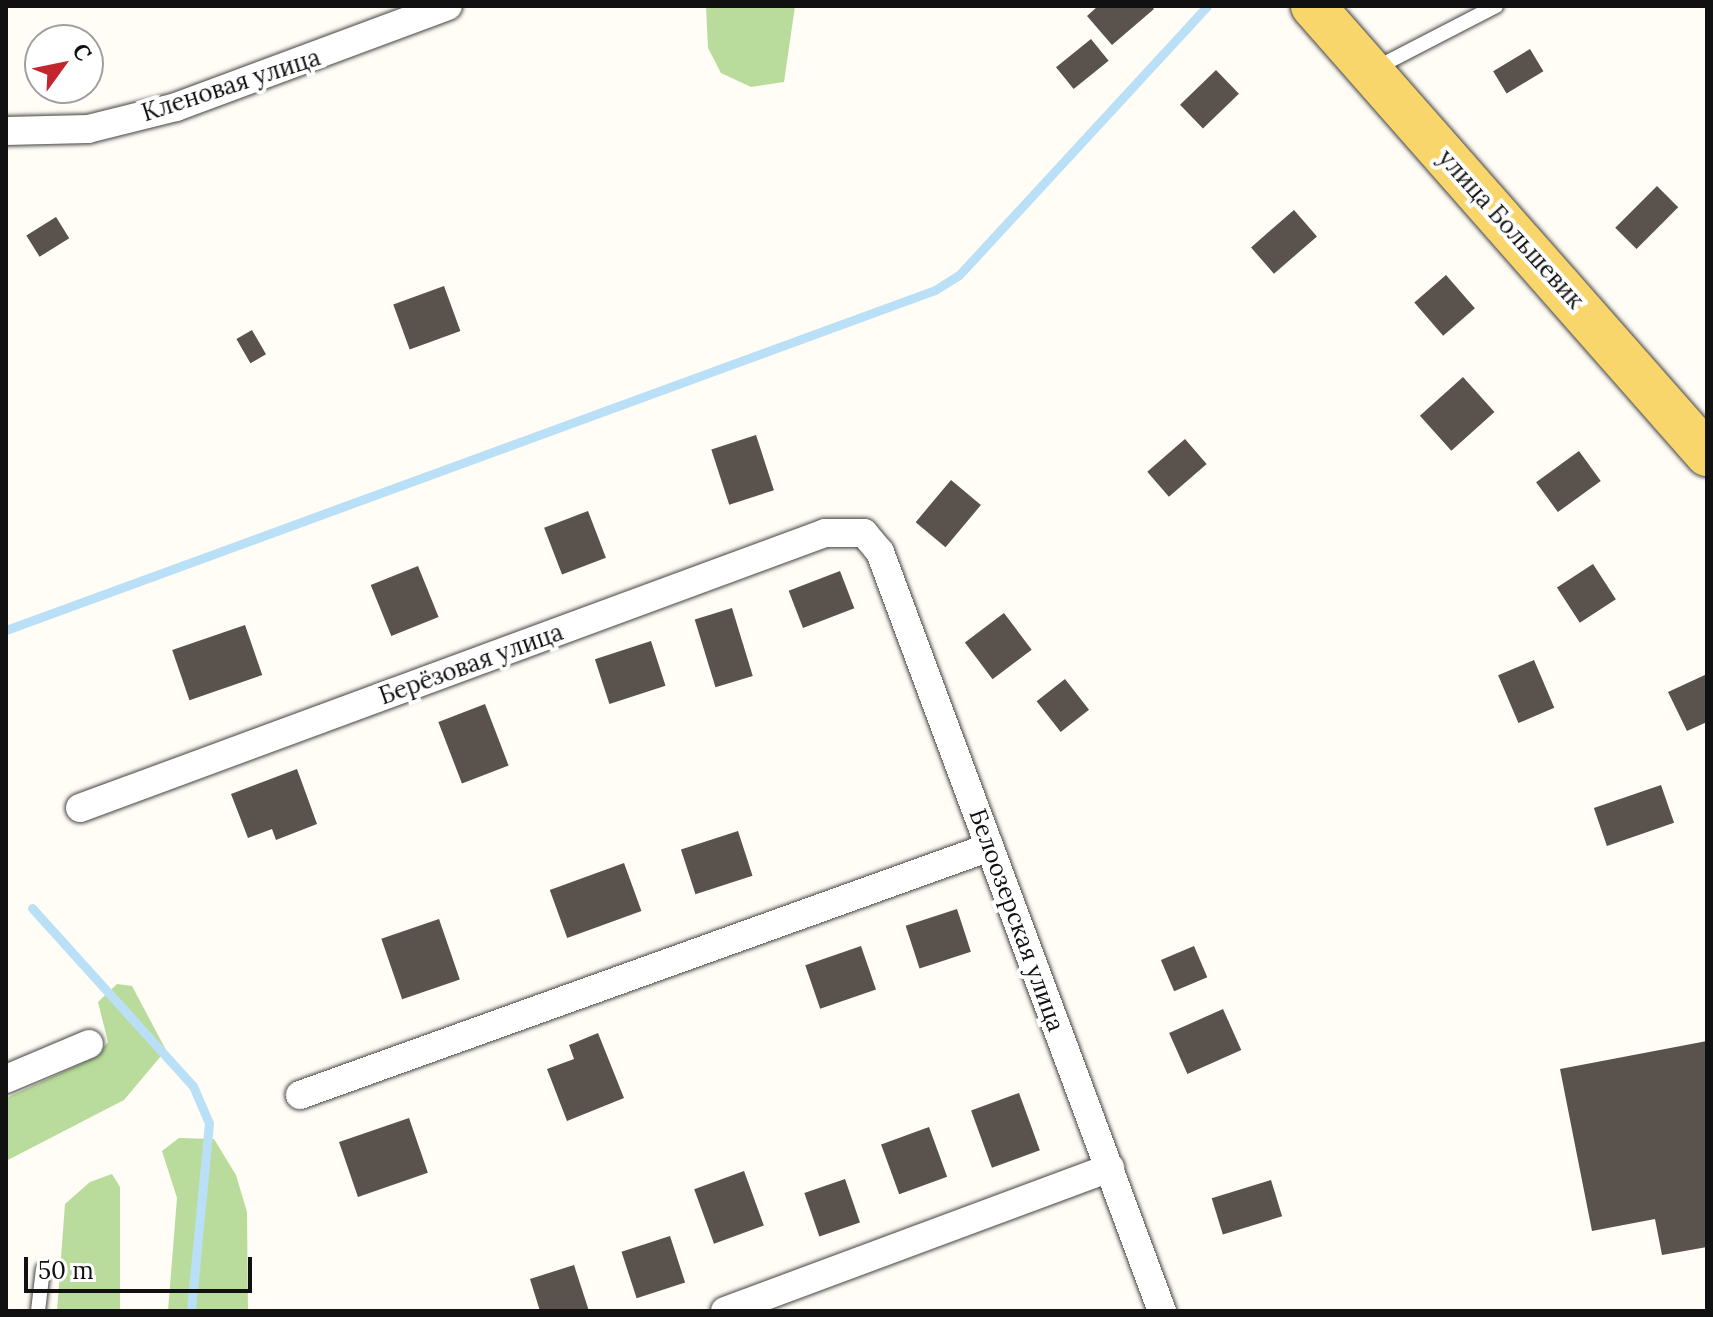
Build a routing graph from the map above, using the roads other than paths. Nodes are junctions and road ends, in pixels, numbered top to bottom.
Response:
1 (448, 6) edge
2 (1313, 6) edge
3 (1496, 6) edge
4 (1371, 71) junction
5 (6, 131) edge
6 (1707, 454) edge
7 (864, 533) joint
8 (80, 808) dead end
9 (990, 847) junction
10 (89, 1044) dead end
11 (6, 1079) edge
12 (300, 1095) dead end
13 (1110, 1168) junction
14 (43, 1269) dead end
15 (38, 1311) edge
16 (725, 1311) edge
17 (1162, 1311) edge

1 - 5 street, Кленовая улица
2 - 4 main road, улица Большевик
3 - 4 lane
4 - 6 main road, улица Большевик
7 - 8 street, Берёзовая улица
7 - 9 street, Белоозерская улица
9 - 12 street
9 - 13 street, Белоозерская улица
10 - 11 street
13 - 16 street
13 - 17 street, Белоозерская улица
14 - 15 lane

